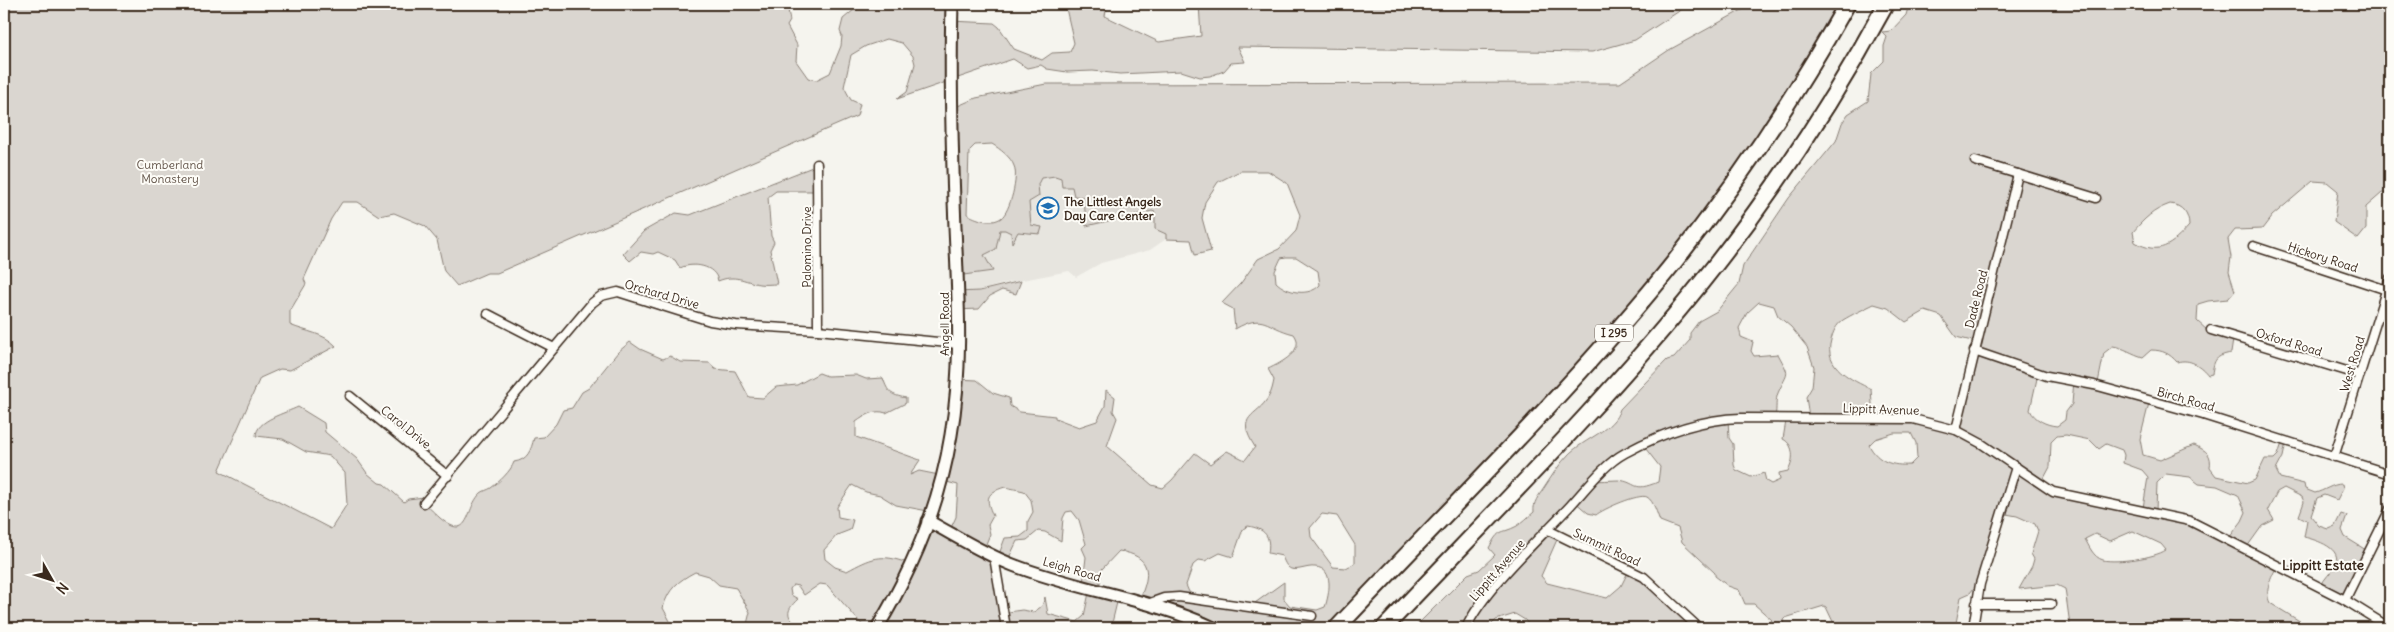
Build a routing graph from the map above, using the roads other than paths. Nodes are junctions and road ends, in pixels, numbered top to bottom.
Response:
1 (952, 4) edge
2 (1847, 4) edge
3 (1886, 4) edge
4 (1975, 161) dead end
5 (817, 164) dead end
6 (2018, 174) junction
7 (2096, 198) dead end
8 (2253, 246) dead end
9 (2390, 278) edge
10 (2386, 290) junction
11 (488, 314) dead end
12 (818, 330) junction
13 (2211, 330) dead end
14 (958, 344) junction
15 (554, 348) junction
16 (1974, 351) junction
17 (2360, 375) junction
18 (350, 396) dead end
19 (1956, 430) junction
20 (2334, 457) junction
21 (2016, 467) junction
22 (2390, 474) edge
23 (448, 476) junction
24 (424, 504) dead end
25 (2390, 509) edge
26 (928, 521) junction
27 (1548, 530) junction
28 (994, 557) junction
29 (2345, 600) junction
30 (1150, 603) junction
31 (1976, 604) junction
32 (2051, 604) dead end
33 (1312, 616) dead end
34 (877, 628) edge
35 (1006, 628) edge
36 (1214, 628) edge
37 (1337, 628) edge
38 (1384, 628) edge
39 (1466, 628) edge
40 (1699, 628) edge
41 (1973, 628) edge
42 (2390, 628) edge

1 - 14 main road, Angell Road
2 - 37 highway, I 295
3 - 38 highway, I 295
4 - 6 street
5 - 12 street, Palomino Drive
6 - 7 street
6 - 16 street, Dade Road
8 - 10 street, Hickory Road
9 - 10 street, West Road
10 - 17 street, West Road
11 - 15 street
12 - 14 street, Orchard Drive
12 - 15 street, Orchard Drive
13 - 17 street, Oxford Road
14 - 26 main road, Angell Road
15 - 23 street, Orchard Drive
16 - 19 street, Dade Road
16 - 20 street, Birch Road
17 - 20 street, West Road
18 - 23 street, Carol Drive
19 - 21 street, Lippitt Avenue
19 - 27 street, Lippitt Avenue
20 - 22 street, Birch Road
21 - 29 street, Lippitt Avenue
21 - 31 street
23 - 24 street, Orchard Drive
25 - 29 street
26 - 28 main road, Leigh Road
26 - 34 main road, Angell Road
27 - 39 street, Lippitt Avenue
27 - 40 street, Summit Road
28 - 30 main road, Leigh Road
28 - 35 street
29 - 42 street, Lippitt Avenue
30 - 33 street
30 - 36 main road, Leigh Road
31 - 32 street
31 - 41 street

